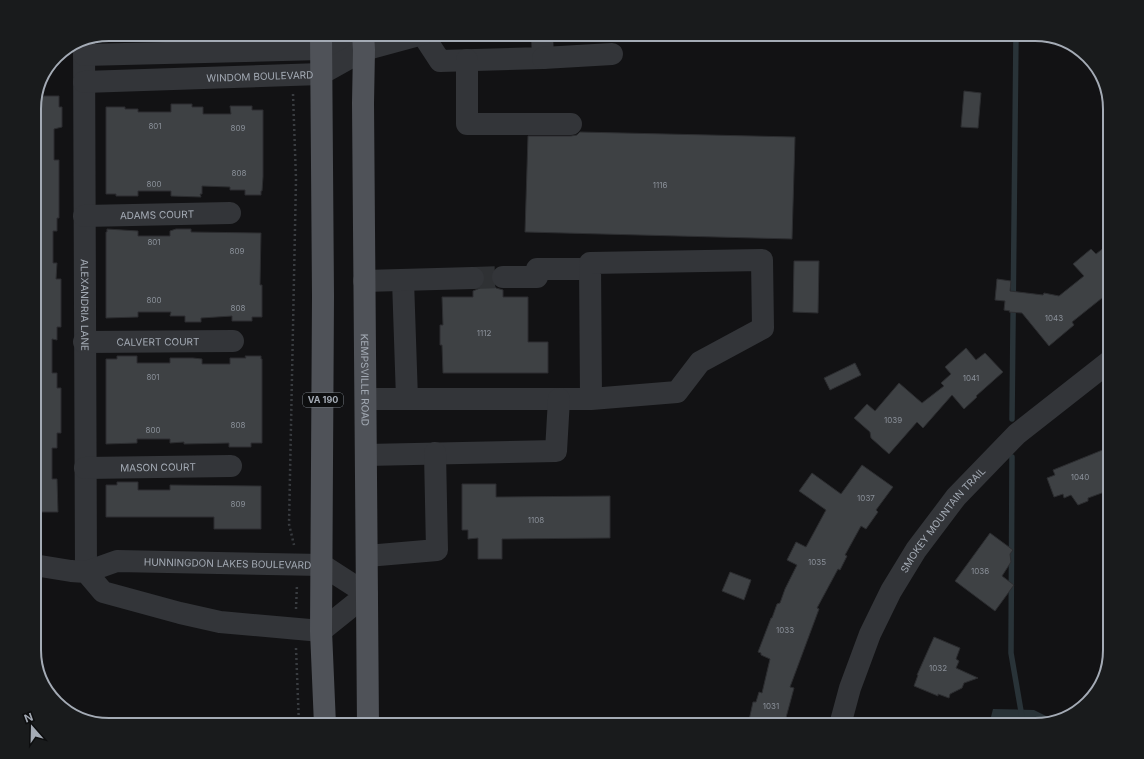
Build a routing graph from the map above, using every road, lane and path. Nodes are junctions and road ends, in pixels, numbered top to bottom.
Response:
1 (427, 41) edge
2 (542, 41) edge
3 (321, 42) edge
4 (364, 42) edge
5 (84, 47) edge
6 (218, 52) junction
7 (151, 53) junction
8 (612, 54) dead end
9 (543, 58) junction
10 (467, 60) junction
11 (321, 74) junction
12 (292, 75) junction
13 (220, 78) junction
14 (152, 80) junction
15 (84, 82) junction
16 (571, 124) dead end
17 (230, 213) dead end
18 (84, 216) junction
19 (590, 269) junction
20 (503, 277) tunnel mouth
21 (472, 278) tunnel mouth
22 (404, 280) junction
23 (364, 281) junction
24 (232, 341) dead end
25 (84, 342) junction
26 (1103, 368) edge
27 (366, 399) junction
28 (407, 399) junction
29 (559, 399) junction
30 (590, 399) junction
31 (435, 454) junction
32 (366, 455) junction
33 (231, 466) dead end
34 (85, 468) junction
35 (367, 556) junction
36 (295, 565) junction
37 (322, 565) junction
38 (41, 566) edge
39 (86, 572) junction
40 (367, 594) junction
41 (296, 629) junction
42 (321, 631) junction
43 (299, 718) edge
44 (325, 718) edge
45 (368, 718) edge
46 (842, 718) edge

1 - 10 street
2 - 9 street
3 - 4 street
3 - 6 street
3 - 11 main road, VA 190
4 - 11 street, WINDOM BOULEVARD
4 - 23 main road, KEMPSVILLE ROAD
5 - 7 street
5 - 15 street, ALEXANDRIA LANE
6 - 7 street
6 - 13 street
7 - 14 street
8 - 9 street
9 - 10 street
10 - 16 street
11 - 12 street, WINDOM BOULEVARD
11 - 37 main road, VA 190
12 - 13 street, WINDOM BOULEVARD
12 - 36 path
13 - 14 street, WINDOM BOULEVARD
14 - 15 street, WINDOM BOULEVARD
15 - 18 street, ALEXANDRIA LANE
17 - 18 street, ADAMS COURT
18 - 25 street, ALEXANDRIA LANE
19 - 20 street
19 - 30 street
19 - 30 street
21 - 22 street
22 - 23 street
22 - 28 street
23 - 27 main road, KEMPSVILLE ROAD
24 - 25 street, CALVERT COURT
25 - 34 street, ALEXANDRIA LANE
26 - 46 street, SMOKEY MOUNTAIN TRAIL
27 - 28 street
27 - 32 main road, KEMPSVILLE ROAD
28 - 29 street
29 - 30 street
29 - 31 street
31 - 32 street
31 - 35 street
32 - 35 main road, KEMPSVILLE ROAD
33 - 34 street, MASON COURT
34 - 39 street, ALEXANDRIA LANE
35 - 40 main road, KEMPSVILLE ROAD
36 - 37 street, HUNNINGDON LAKES BOULEVARD
36 - 39 street, HUNNINGDON LAKES BOULEVARD
36 - 41 path
37 - 40 street, HUNNINGDON LAKES BOULEVARD
37 - 42 main road, VA 190
38 - 39 street, HUNNINGDON LAKES BOULEVARD
39 - 41 street
40 - 42 street
40 - 45 main road, KEMPSVILLE ROAD
41 - 42 street
41 - 43 path
42 - 44 main road, VA 190

